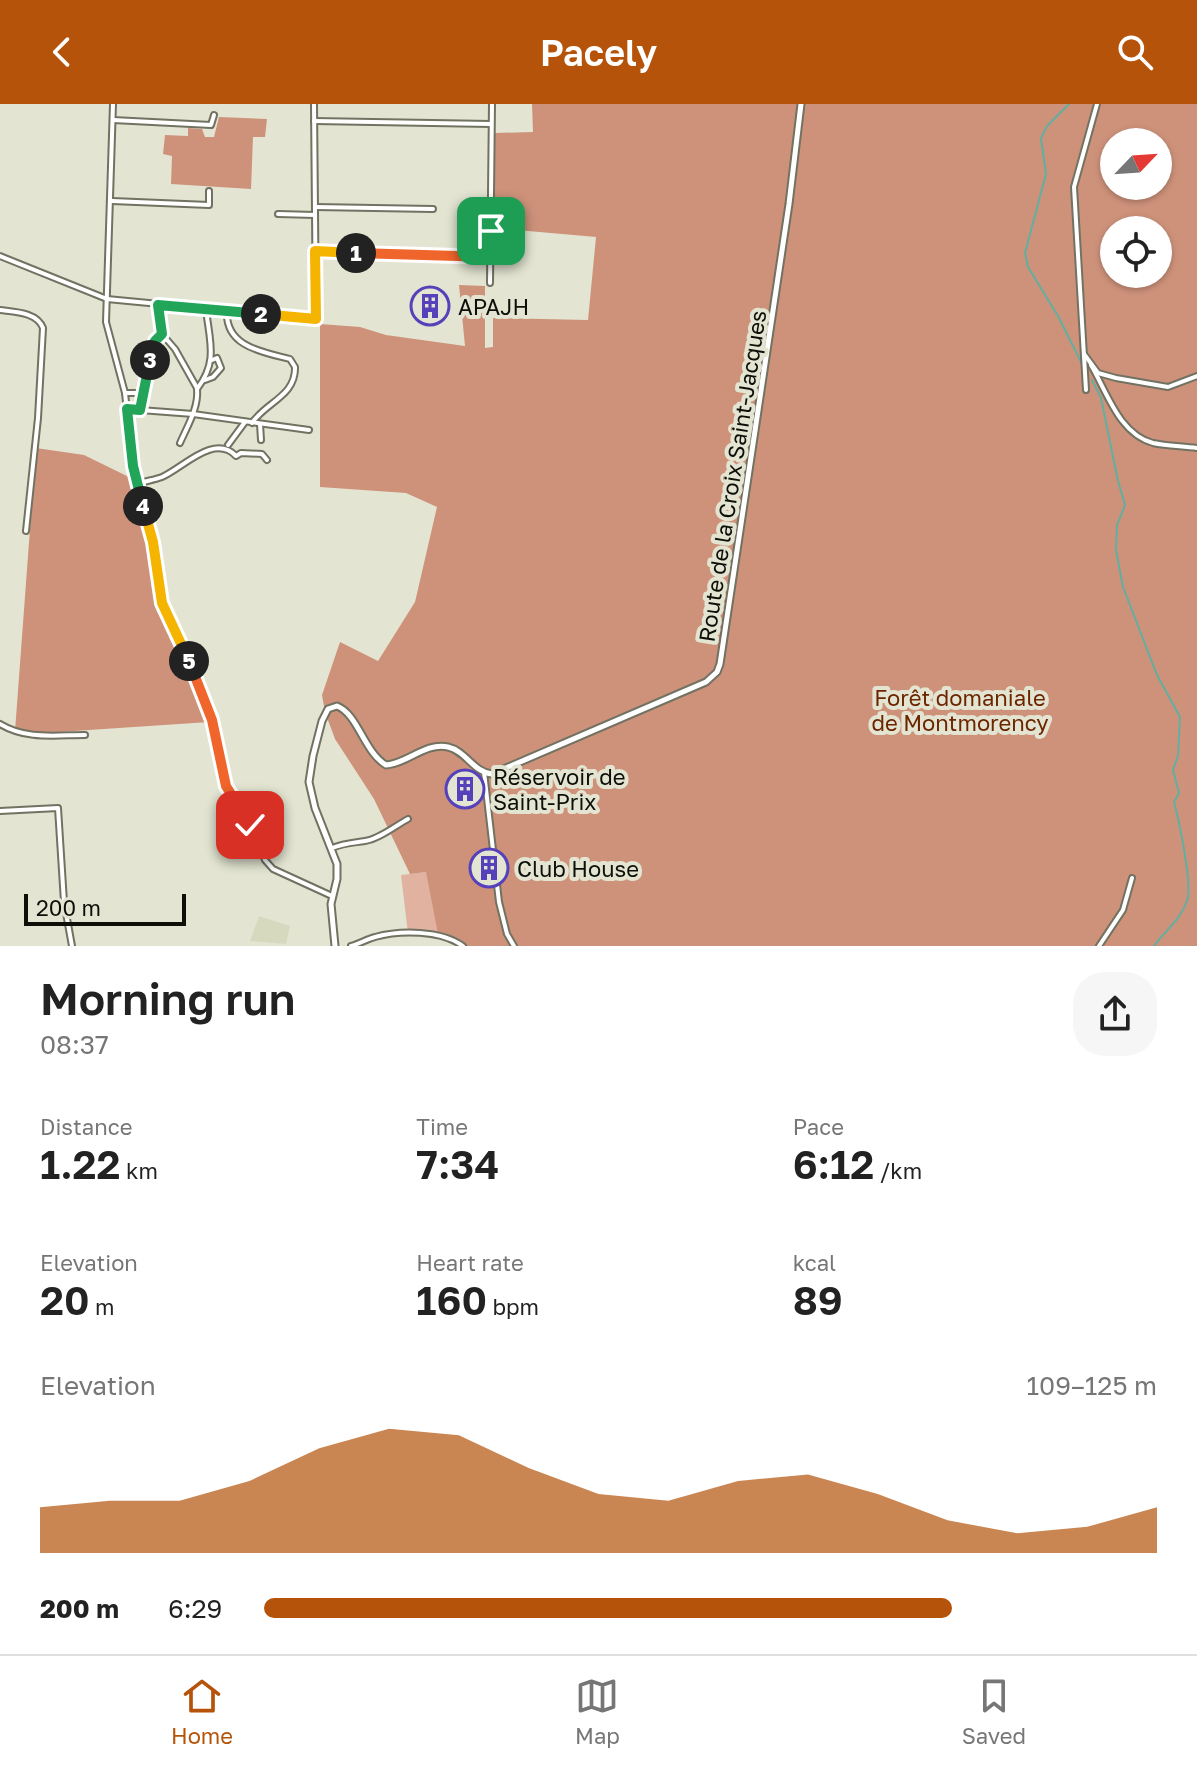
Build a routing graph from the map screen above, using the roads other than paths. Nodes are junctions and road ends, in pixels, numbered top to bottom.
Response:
1 (113, 104) edge
2 (314, 104) edge
3 (492, 104) edge
4 (801, 104) edge
5 (1097, 104) edge
6 (214, 115) dead end
7 (113, 120) junction
8 (314, 121) junction
9 (492, 124) junction
10 (209, 191) dead end
11 (112, 201) junction
12 (315, 207) junction
13 (433, 209) dead end
14 (278, 214) dead end
15 (315, 215) junction
16 (315, 251) junction
17 (0, 256) edge
18 (491, 257) junction
19 (490, 283) dead end
20 (107, 299) junction
21 (158, 305) junction
22 (0, 310) edge
23 (206, 310) junction
24 (227, 311) junction
25 (162, 334) junction
26 (1083, 352) junction
27 (212, 360) junction
28 (1091, 365) junction
29 (1197, 376) edge
30 (205, 380) junction
31 (197, 389) junction
32 (1086, 390) dead end
33 (125, 393) junction
34 (142, 393) junction
35 (127, 409) junction
36 (140, 410) junction
37 (193, 414) junction
38 (245, 422) junction
39 (252, 423) junction
40 (260, 424) junction
41 (309, 430) dead end
42 (261, 440) dead end
43 (180, 443) dead end
44 (228, 445) dead end
45 (1197, 448) edge
46 (267, 460) dead end
47 (137, 484) junction
48 (26, 531) dead end
49 (0, 724) edge
50 (85, 735) dead end
51 (484, 772) junction
52 (0, 811) edge
53 (408, 819) dead end
54 (332, 848) junction
55 (1132, 878) dead end
56 (332, 896) junction
57 (72, 946) edge
58 (335, 946) edge
59 (351, 946) edge
60 (463, 946) edge
61 (514, 946) edge
62 (1099, 946) edge

1 - 7 street
2 - 8 street
3 - 9 street
4 - 51 street, Route de la Croix Saint-Jacques
5 - 26 street
6 - 7 street
7 - 11 street
8 - 9 street
8 - 12 street
9 - 18 street
10 - 11 street
11 - 20 street
12 - 13 street
12 - 15 street
14 - 15 street
15 - 16 street
16 - 18 street
16 - 24 street
17 - 20 street
18 - 19 street
20 - 21 street
20 - 33 street
21 - 23 street
21 - 25 street
22 - 48 street
23 - 24 street
23 - 27 street
24 - 39 street
25 - 31 street
25 - 34 street
26 - 28 street
26 - 32 street
27 - 30 street
27 - 30 street
28 - 29 street
28 - 45 street
30 - 31 street
31 - 37 street
33 - 34 street
33 - 35 street
34 - 36 street
35 - 36 street
35 - 47 street
36 - 37 street
37 - 38 street
37 - 43 street
38 - 39 street
38 - 44 street
39 - 40 street
40 - 41 street
40 - 42 street
46 - 47 street
47 - 56 street
49 - 50 street
51 - 54 street
51 - 61 street
52 - 57 street
53 - 54 street
54 - 56 street
55 - 62 street
56 - 58 street
59 - 60 street

